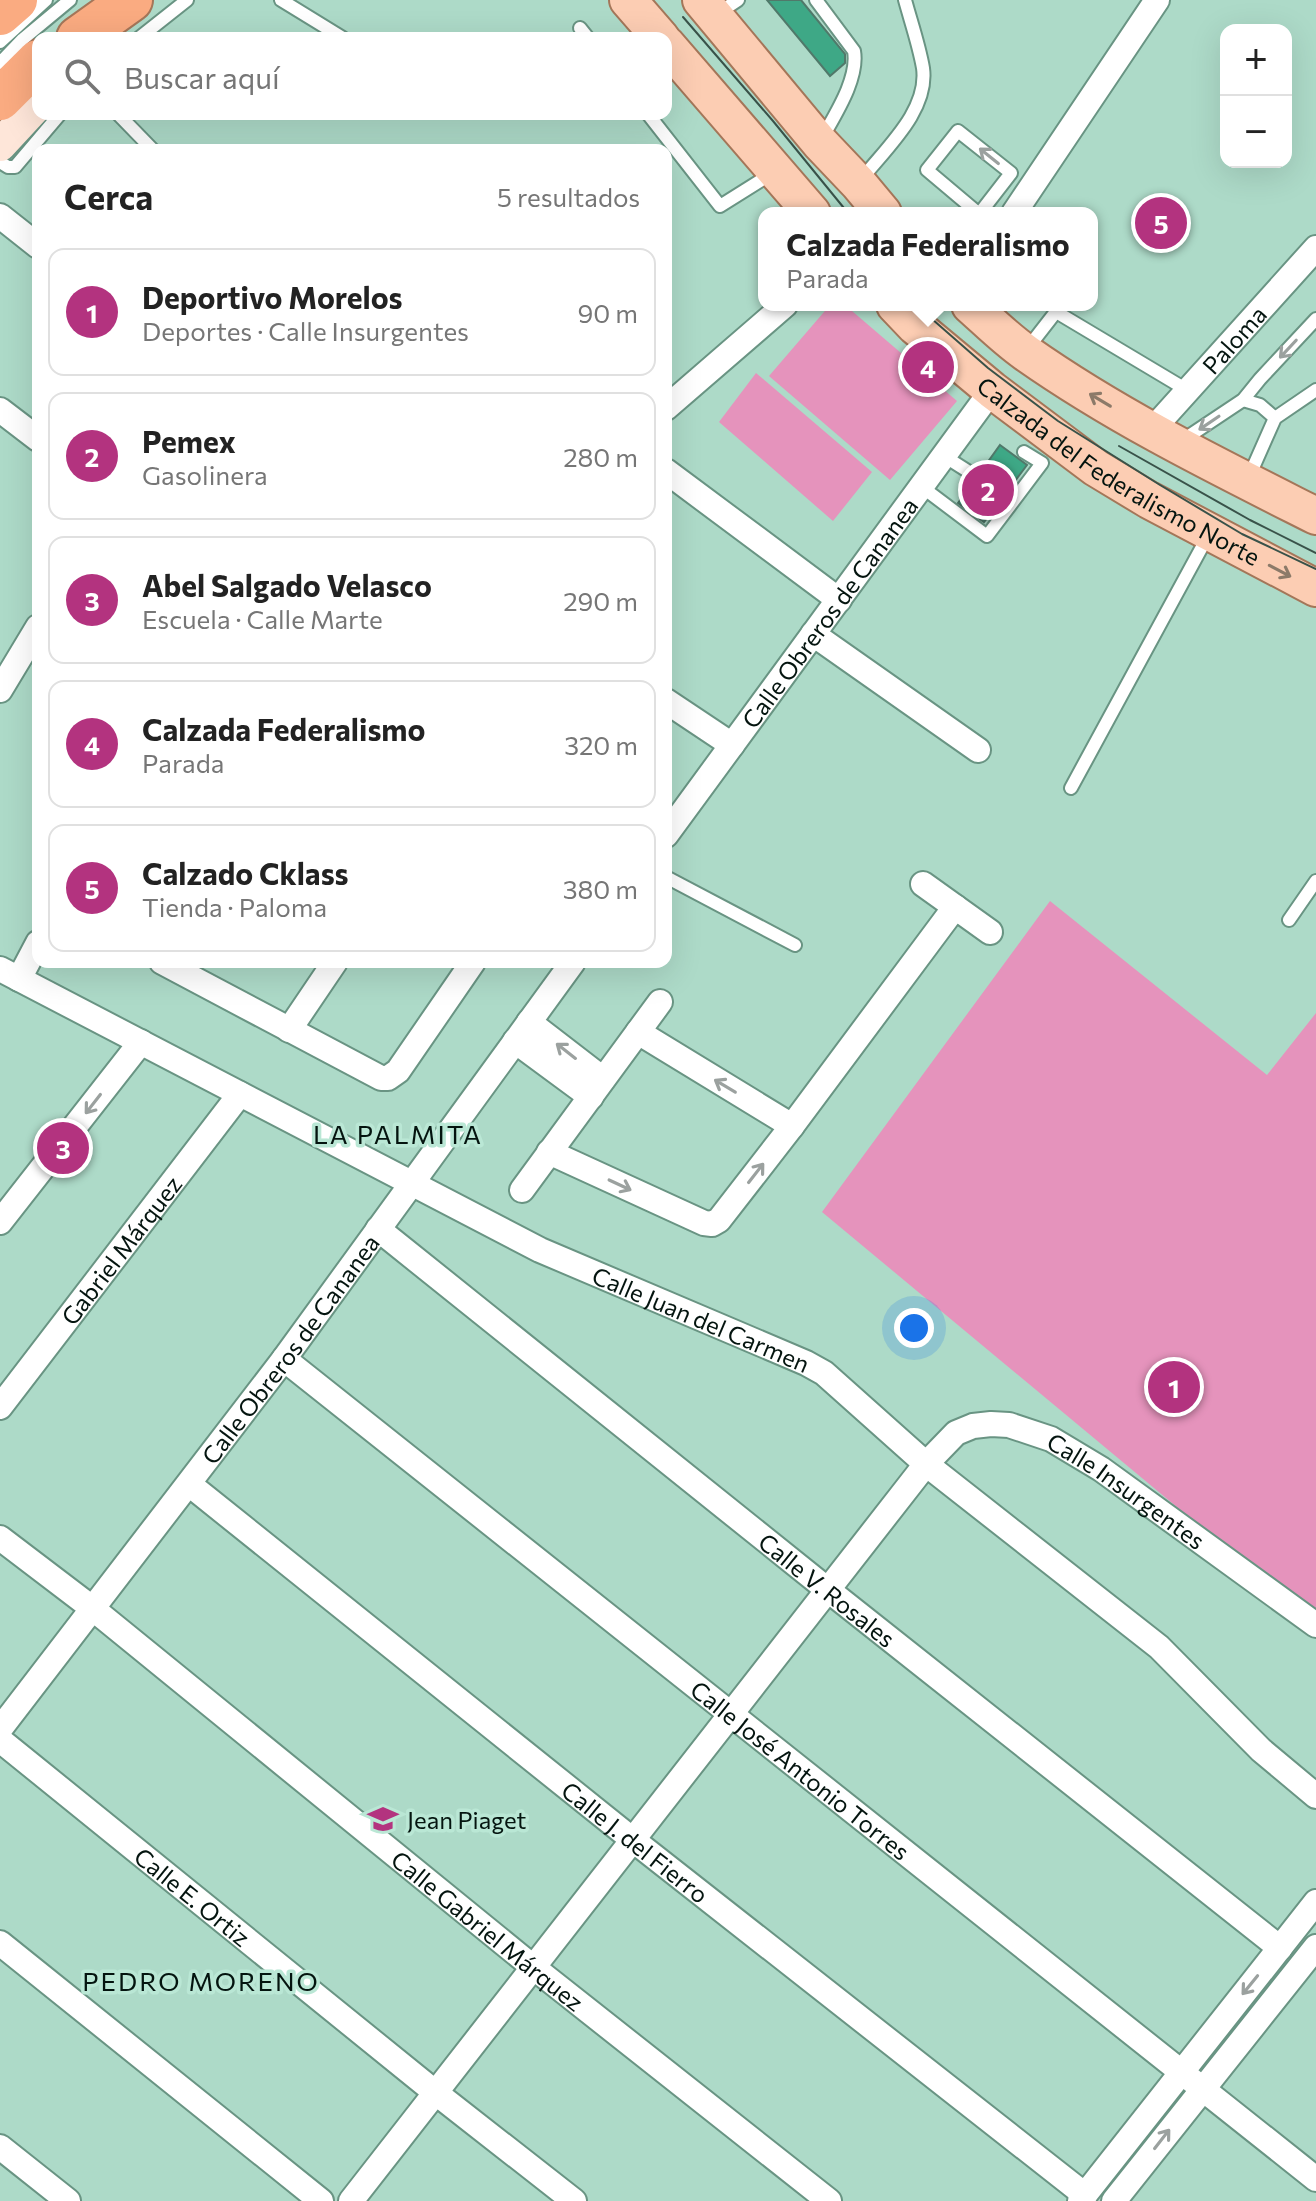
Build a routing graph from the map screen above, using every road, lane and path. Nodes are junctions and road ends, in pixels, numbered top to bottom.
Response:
1 (16, 0) edge
2 (46, 0) edge
3 (70, 0) edge
4 (100, 0) edge
5 (131, 0) edge
6 (139, 0) edge
7 (187, 0) edge
8 (281, 0) edge
9 (612, 0) edge
10 (628, 0) edge
11 (816, 0) edge
12 (905, 0) edge
13 (1157, 0) edge
14 (721, 2) edge
15 (0, 14) edge
16 (67, 32) edge
17 (86, 32) edge
18 (108, 32) edge
19 (147, 32) edge
20 (333, 32) edge
21 (639, 32) edge
22 (656, 32) edge
23 (0, 42) edge
24 (672, 51) edge
25 (672, 71) edge
26 (22, 79) edge
27 (55, 120) edge
28 (124, 120) edge
29 (653, 120) edge
30 (820, 143) junction
31 (35, 144) edge
32 (147, 144) edge
33 (671, 144) edge
34 (0, 145) edge
35 (672, 145) edge
36 (32, 147) edge
37 (0, 162) edge
38 (763, 179) junction
39 (858, 183) junction
40 (806, 206) edge
41 (878, 207) edge
42 (972, 207) edge
43 (984, 207) edge
44 (1018, 207) edge
45 (0, 216) edge
46 (32, 241) edge
47 (1316, 248) edge
48 (778, 311) edge
49 (901, 311) edge
50 (977, 311) edge
51 (1316, 319) edge
52 (1025, 352) junction
53 (992, 390) junction
54 (1187, 390) junction
55 (1316, 390) edge
56 (1243, 400) junction
57 (672, 403) edge
58 (0, 410) edge
59 (1275, 418) junction
60 (32, 434) edge
61 (1164, 437) junction
62 (1029, 447) junction
63 (944, 456) junction
64 (672, 475) edge
65 (977, 477) dead end
66 (1247, 481) junction
67 (922, 487) junction
68 (1316, 516) edge
69 (1210, 533) junction
70 (1316, 588) edge
71 (839, 600) junction
72 (813, 634) junction
73 (32, 637) edge
74 (0, 690) edge
75 (672, 705) edge
76 (732, 745) junction
77 (978, 750) dead end
78 (1071, 788) dead end
79 (672, 827) edge
80 (672, 880) edge
81 (1316, 881) edge
82 (923, 884) dead end
83 (955, 907) junction
84 (1289, 920) dead end
85 (990, 932) dead end
86 (795, 945) dead end
87 (32, 949) edge
88 (181, 968) edge
89 (331, 968) edge
90 (469, 968) edge
91 (560, 968) edge
92 (7, 976) edge
93 (660, 1002) dead end
94 (289, 1030) junction
95 (522, 1032) junction
96 (638, 1032) junction
97 (141, 1042) junction
98 (597, 1088) junction
99 (240, 1094) junction
100 (792, 1126) junction
101 (549, 1152) junction
102 (411, 1184) junction
103 (522, 1190) dead end
104 (0, 1222) edge
105 (378, 1229) junction
106 (284, 1359) junction
107 (0, 1407) edge
108 (926, 1464) junction
109 (189, 1484) junction
110 (0, 1538) edge
111 (828, 1590) junction
112 (92, 1608) junction
113 (1316, 1625) edge
114 (731, 1714) junction
115 (0, 1729) edge
116 (0, 1740) edge
117 (1316, 1796) edge
118 (633, 1840) junction
119 (1316, 1902) edge
120 (0, 1943) edge
121 (1280, 1948) junction
122 (1311, 1963) edge
123 (533, 1967) junction
124 (1181, 2071) junction
125 (1202, 2088) junction
126 (436, 2093) junction
127 (0, 2147) edge
128 (1316, 2179) edge
129 (1082, 2198) edge
130 (68, 2201) edge
131 (321, 2201) edge
132 (351, 2201) edge
133 (574, 2201) edge
134 (829, 2201) edge
135 (1114, 2201) edge

1 - 15 highway
2 - 23 lane
3 - 26 lane
4 - 16 highway
5 - 17 highway
6 - 18 street
7 - 19 lane
8 - 20 lane
9 - 21 main road
10 - 22 main road
11 - 30 lane
12 - 39 lane
13 - 44 street
14 - 30 main road
24 - 40 main road
25 - 38 main road
26 - 34 street
27 - 31 lane
28 - 32 lane
29 - 33 lane
30 - 39 main road
35 - 38 lane
36 - 37 lane
38 - 40 main road
39 - 41 main road
43 -> 42 lane
45 - 46 street
47 - 54 street, Paloma
48 - 57 street
49 - 53 main road, Calzada del Federalismo Norte
50 - 52 main road, Calzada del Federalismo Norte
51 -> 56 lane
52 - 54 lane
61 -> 52 main road, Calzada del Federalismo Norte
53 - 62 main road, Calzada del Federalismo Norte
53 - 63 street, Calle Obreros de Cananea
54 - 61 street, Paloma
55 - 59 lane
56 - 59 lane
56 -> 61 lane
58 - 60 street
59 - 66 lane
61 - 66 main road, Calzada del Federalismo Norte
62 - 67 lane
62 - 69 main road, Calzada del Federalismo Norte
63 - 65 lane
63 - 67 street, Calle Obreros de Cananea
64 - 71 street
66 - 68 main road, Calzada del Federalismo Norte
67 - 71 street, Calle Obreros de Cananea
69 -> 70 main road, Calzada del Federalismo Norte
69 - 78 lane
71 - 72 street, Calle Obreros de Cananea
72 - 76 street, Calle Obreros de Cananea
72 - 77 street
73 - 74 street
75 - 76 street
76 - 79 street, Calle Obreros de Cananea
80 - 86 lane
81 - 84 lane
82 - 83 street
83 - 85 street
83 - 100 street
87 - 92 street
88 - 94 street
89 - 94 street
90 - 94 street
91 - 95 street, Calle Obreros de Cananea
92 - 97 street, Calle Juan del Carmen
93 - 96 street
95 - 98 street
95 - 102 street, Calle Obreros de Cananea
96 - 98 street
100 -> 96 street
97 - 99 street, Calle Juan del Carmen
97 -> 104 street
98 - 101 street
99 - 102 street, Calle Juan del Carmen
99 - 107 street, Gabriel Márquez
101 -> 100 street
101 - 103 street
102 - 105 street, Calle Obreros de Cananea
102 - 108 street, Calle Juan del Carmen
105 - 106 street, Calle Obreros de Cananea
105 - 111 street, Calle V. Rosales
106 - 109 street, Calle Obreros de Cananea
106 - 114 street, Calle José Antonio Torres
108 - 111 street, Calle Insurgentes
108 - 113 street, Calle Insurgentes
108 - 117 street, Calle Juan del Carmen
109 - 112 street, Calle Obreros de Cananea
109 - 118 street, Calle J. del Fierro
110 - 112 street, Calle Gabriel Márquez
111 - 114 street, Calle Insurgentes
111 - 121 street, Calle V. Rosales
112 - 115 street, Calle Obreros de Cananea
112 - 123 street, Calle Gabriel Márquez
114 - 118 street, Calle Insurgentes
114 - 124 street, Calle José Antonio Torres
116 - 126 street, Calle E. Ortiz
118 - 123 street, Calle Insurgentes
118 - 129 street, Calle J. del Fierro
119 - 121 street
120 - 131 street
121 -> 124 street
122 - 125 street
123 - 126 street, Calle Insurgentes
123 - 134 street, Calle Gabriel Márquez
124 - 125 street, Calle José Antonio Torres
124 - 129 street
125 - 128 street, Calle José Antonio Torres
135 -> 125 street
126 - 132 street, Calle Insurgentes
126 - 133 street, Calle E. Ortiz
127 - 130 street

